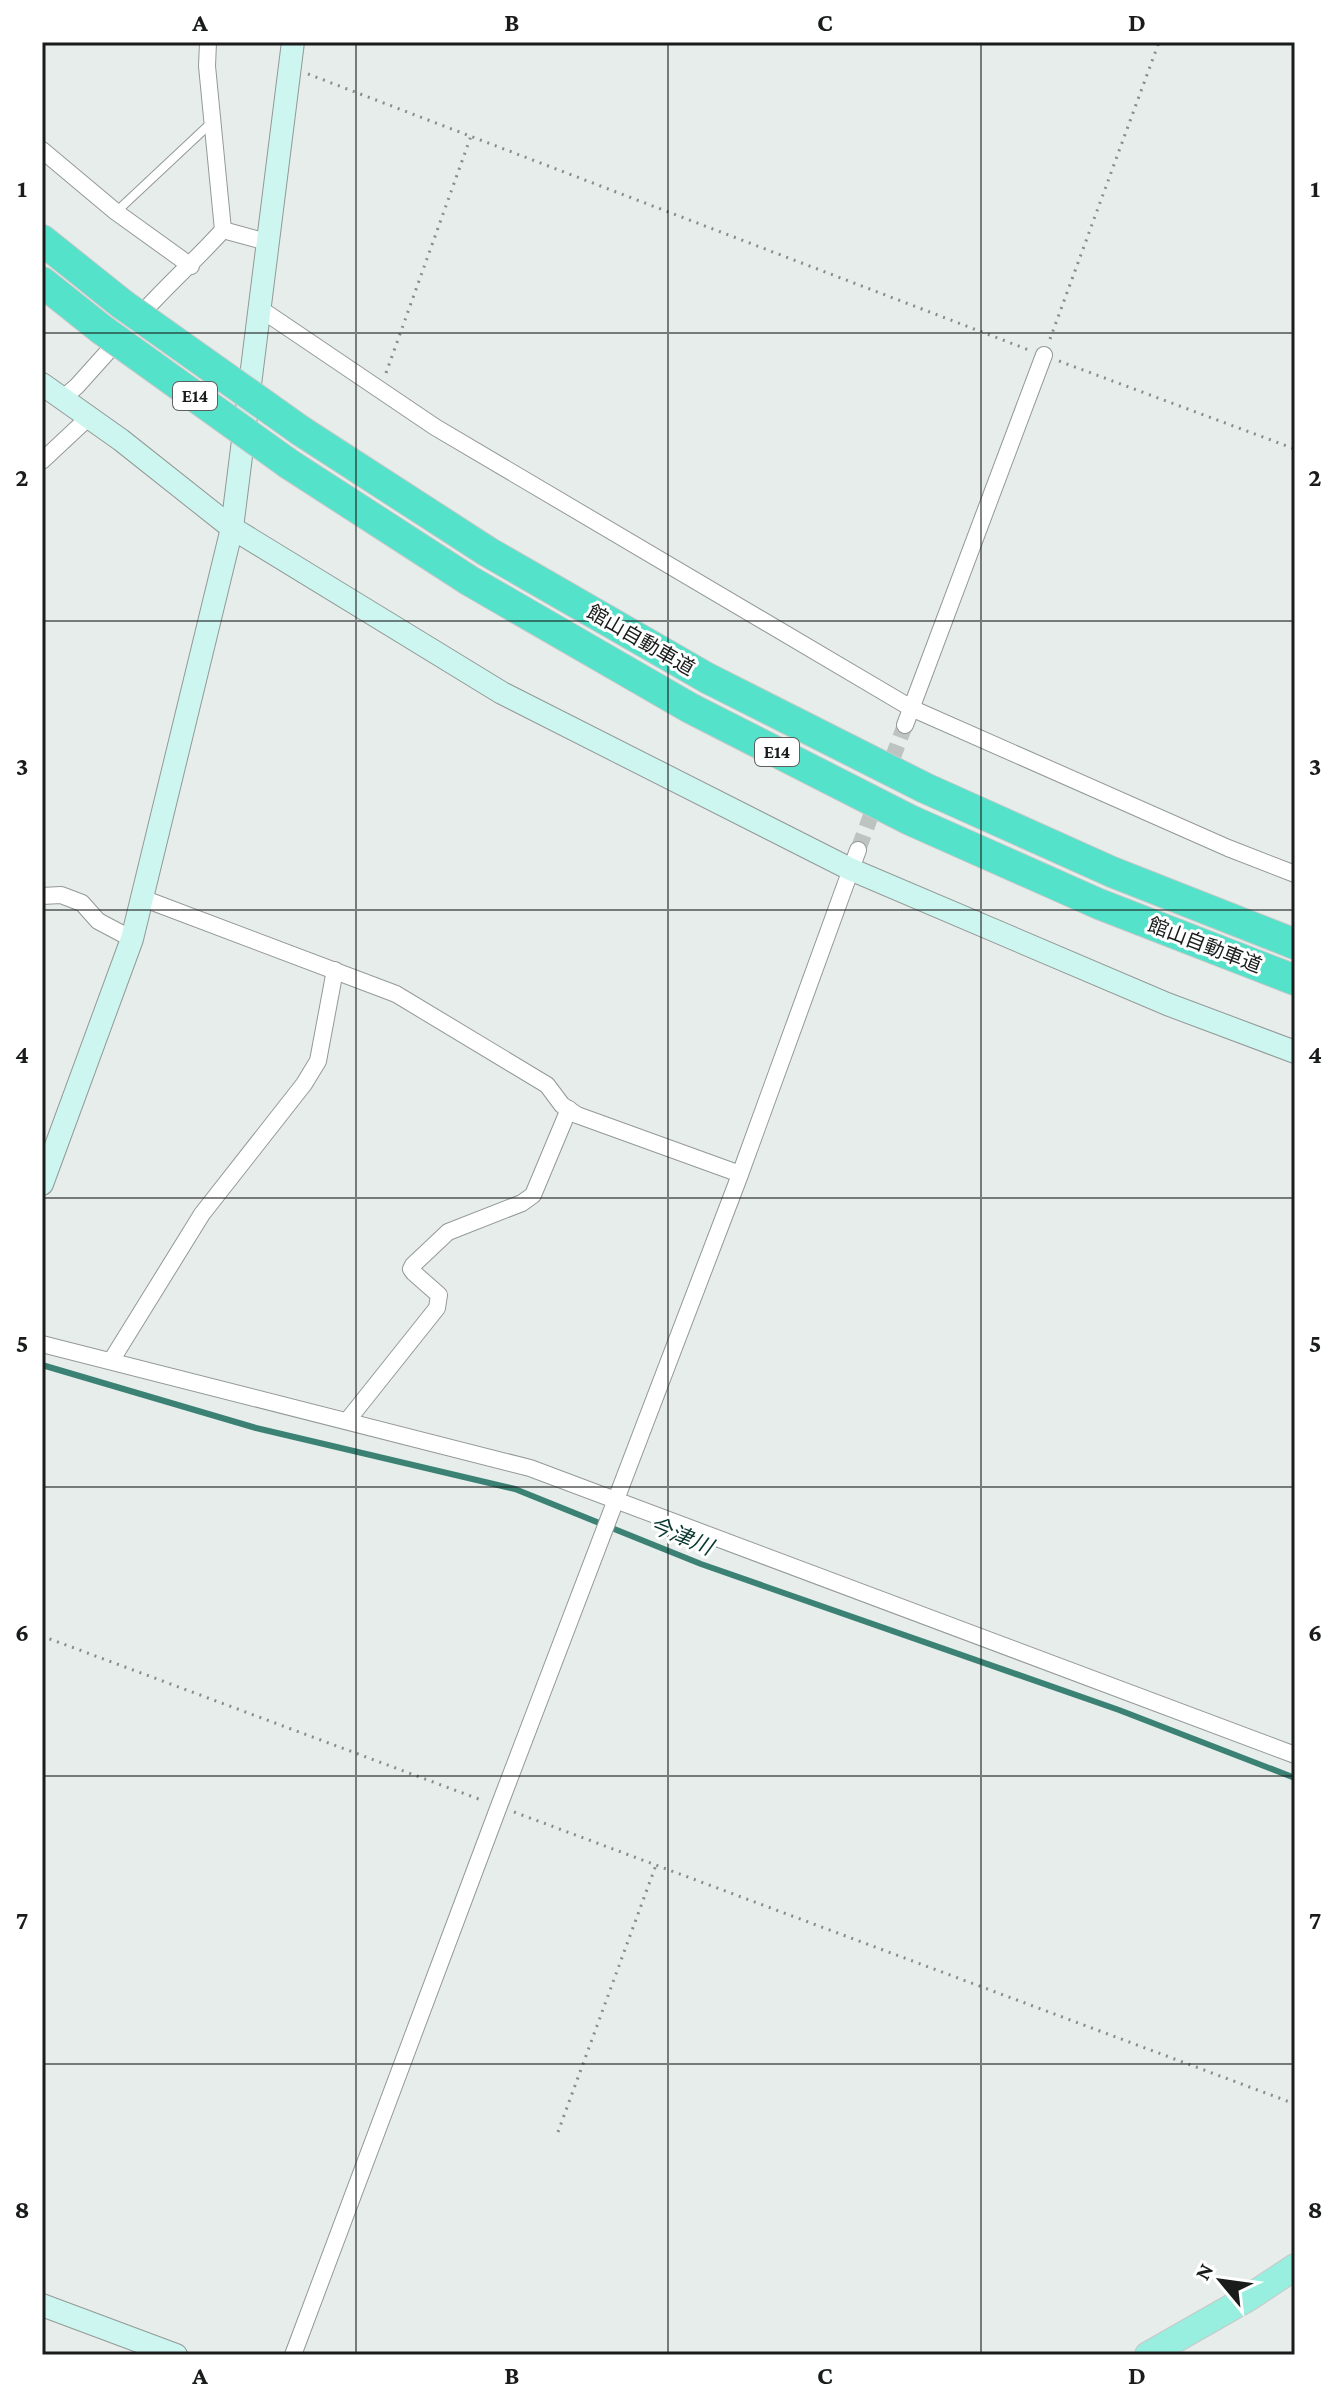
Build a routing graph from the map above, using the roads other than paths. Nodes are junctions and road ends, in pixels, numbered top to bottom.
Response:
1 (208, 42) edge
2 (293, 42) edge
3 (212, 123) junction
4 (42, 150) edge
5 (116, 212) junction
6 (223, 230) junction
7 (42, 240) edge
8 (267, 242) junction
9 (191, 266) junction
10 (42, 282) edge
11 (259, 308) junction
12 (1044, 355) road end
13 (42, 384) edge
14 (61, 400) junction
15 (88, 418) junction
16 (42, 461) edge
17 (232, 528) junction
18 (911, 708) junction
19 (905, 725) tunnel mouth
20 (854, 859) junction
21 (1295, 874) edge
22 (42, 896) edge
23 (142, 898) junction
24 (132, 939) junction
25 (1295, 944) edge
26 (335, 970) junction
27 (1295, 980) edge
28 (1295, 1052) edge
29 (569, 1109) junction
30 (740, 1174) junction
31 (42, 1184) edge
32 (42, 1344) edge
33 (111, 1361) junction
34 (347, 1421) junction
35 (615, 1502) junction
36 (1295, 1755) edge
37 (1295, 2267) edge
38 (42, 2305) edge
39 (176, 2355) edge
40 (293, 2355) edge
41 (1148, 2355) edge

1 - 3 street
2 - 8 street
3 - 5 lane
3 - 6 street
4 - 5 street
5 - 9 street
6 - 8 street
6 - 9 street
7 - 25 highway, 館山自動車道 / E14, bridge
8 - 11 street
9 - 14 street
10 - 27 highway, 館山自動車道 / E14, bridge
11 - 17 street
11 - 18 street
12 - 18 street
13 - 14 street
14 - 15 street
15 - 16 street
15 - 17 street
17 - 20 street
17 - 23 street
18 - 19 street
18 - 21 street
20 - 28 street
20 - 30 street
22 - 24 street
23 - 24 street
23 - 26 street
24 - 31 street
26 - 29 street
26 - 33 street
29 - 30 street
29 - 34 street
30 - 35 street
32 - 33 street
33 - 34 street
34 - 35 street
35 - 36 street
35 - 40 street
37 - 41 main road
38 - 39 street

